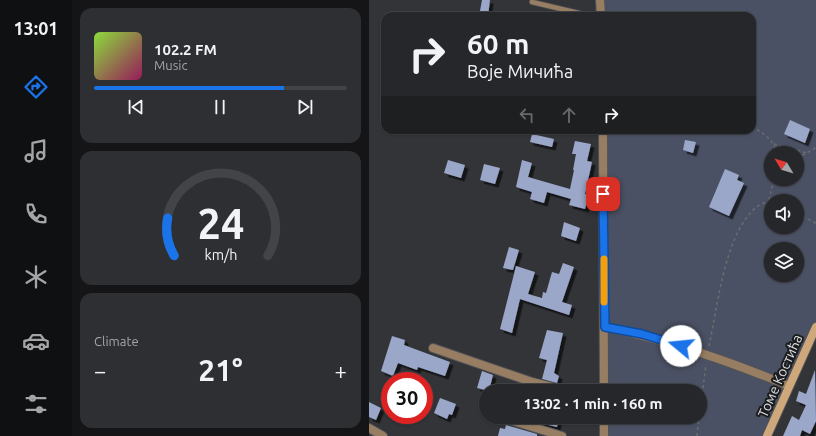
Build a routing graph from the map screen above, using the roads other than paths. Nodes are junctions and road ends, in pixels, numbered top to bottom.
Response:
1 (600, 0) edge
2 (532, 2) dead end
3 (574, 12) edge
4 (601, 12) edge
5 (603, 134) edge
6 (605, 327) junction
7 (816, 327) edge
8 (433, 348) dead end
9 (541, 384) edge
10 (604, 384) edge
11 (789, 386) junction
12 (523, 424) edge
13 (604, 424) edge
14 (369, 428) edge
15 (383, 436) edge
16 (562, 436) edge
17 (604, 436) edge
18 (767, 436) edge

1 - 4 street
2 - 3 lane
5 - 6 street
6 - 10 street
6 - 11 street
7 - 11 street, Томе Костића
8 - 9 street
11 - 18 street, Томе Костића
12 - 16 street
13 - 17 street
14 - 15 street

